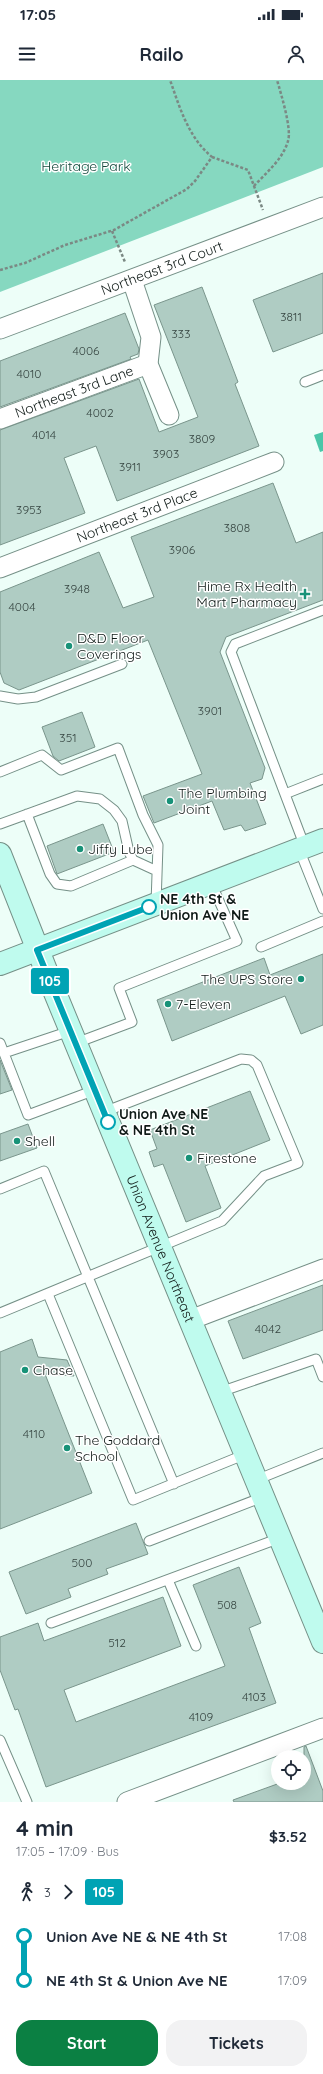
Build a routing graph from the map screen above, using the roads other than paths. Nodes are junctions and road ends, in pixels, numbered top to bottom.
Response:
1 (323, 207) edge
2 (132, 280) junction
3 (0, 329) edge
4 (148, 364) junction
5 (323, 375) edge
6 (305, 382) dead end
7 (169, 415) dead end
8 (0, 418) edge
9 (274, 462) dead end
10 (0, 568) edge
11 (323, 610) edge
12 (122, 664) dead end
13 (0, 696) edge
14 (0, 772) edge
15 (323, 779) edge
16 (285, 794) junction
17 (27, 814) junction
18 (0, 824) edge
19 (309, 845) edge
20 (0, 854) edge
21 (133, 860) junction
22 (157, 871) junction
23 (211, 883) junction
24 (156, 904) junction
25 (323, 909) edge
26 (323, 921) edge
27 (262, 947) dead end
28 (37, 950) junction
29 (0, 964) edge
30 (73, 1037) junction
31 (0, 1043) edge
32 (4, 1053) junction
33 (95, 1090) junction
34 (104, 1112) junction
35 (0, 1189) edge
36 (160, 1247) junction
37 (323, 1269) edge
38 (88, 1277) junction
39 (48, 1294) junction
40 (0, 1313) edge
41 (190, 1320) junction
42 (323, 1376) edge
43 (220, 1392) junction
44 (323, 1453) edge
45 (246, 1454) junction
46 (174, 1484) junction
47 (260, 1488) junction
48 (280, 1538) junction
49 (149, 1541) dead end
50 (168, 1580) junction
51 (51, 1623) dead end
52 (323, 1642) edge
53 (196, 1646) dead end
54 (323, 1728) edge
55 (0, 1740) edge
56 (27, 1802) edge
57 (127, 1802) edge

1 - 2 street, Northeast 3rd Court
2 - 3 street, Northeast 3rd Court
2 - 4 street
4 - 7 street
4 - 8 street, Northeast 3rd Lane
5 - 6 lane
9 - 10 street, Northeast 3rd Place
11 - 16 lane
12 - 13 lane
14 - 22 lane
15 - 16 lane
16 - 19 lane
17 - 18 lane
17 - 21 lane
17 - 21 lane
19 - 23 street
19 - 25 lane
20 - 28 street, Union Avenue Northeast
21 - 22 lane
22 - 24 lane
23 - 24 street
23 - 30 lane
24 - 28 street
26 - 27 lane
28 - 29 street
28 - 30 street, Union Avenue Northeast
30 - 32 lane
30 - 33 street, Union Avenue Northeast
31 - 32 lane
32 - 33 lane
33 - 34 street, Union Avenue Northeast
34 - 36 street, Union Avenue Northeast
34 - 36 lane
35 - 38 lane
36 - 38 lane
36 - 41 street, Union Avenue Northeast
37 - 41 street
38 - 39 lane
38 - 46 lane
39 - 40 lane
39 - 46 lane
41 - 43 street, Union Avenue Northeast
42 - 43 lane
43 - 45 street, Union Avenue Northeast
44 - 47 lane
45 - 46 lane
45 - 47 street, Union Avenue Northeast
47 - 48 street, Union Avenue Northeast
47 - 49 lane
48 - 50 lane
48 - 52 street, Union Avenue Northeast
50 - 51 lane
50 - 53 lane
54 - 57 street
55 - 56 lane

